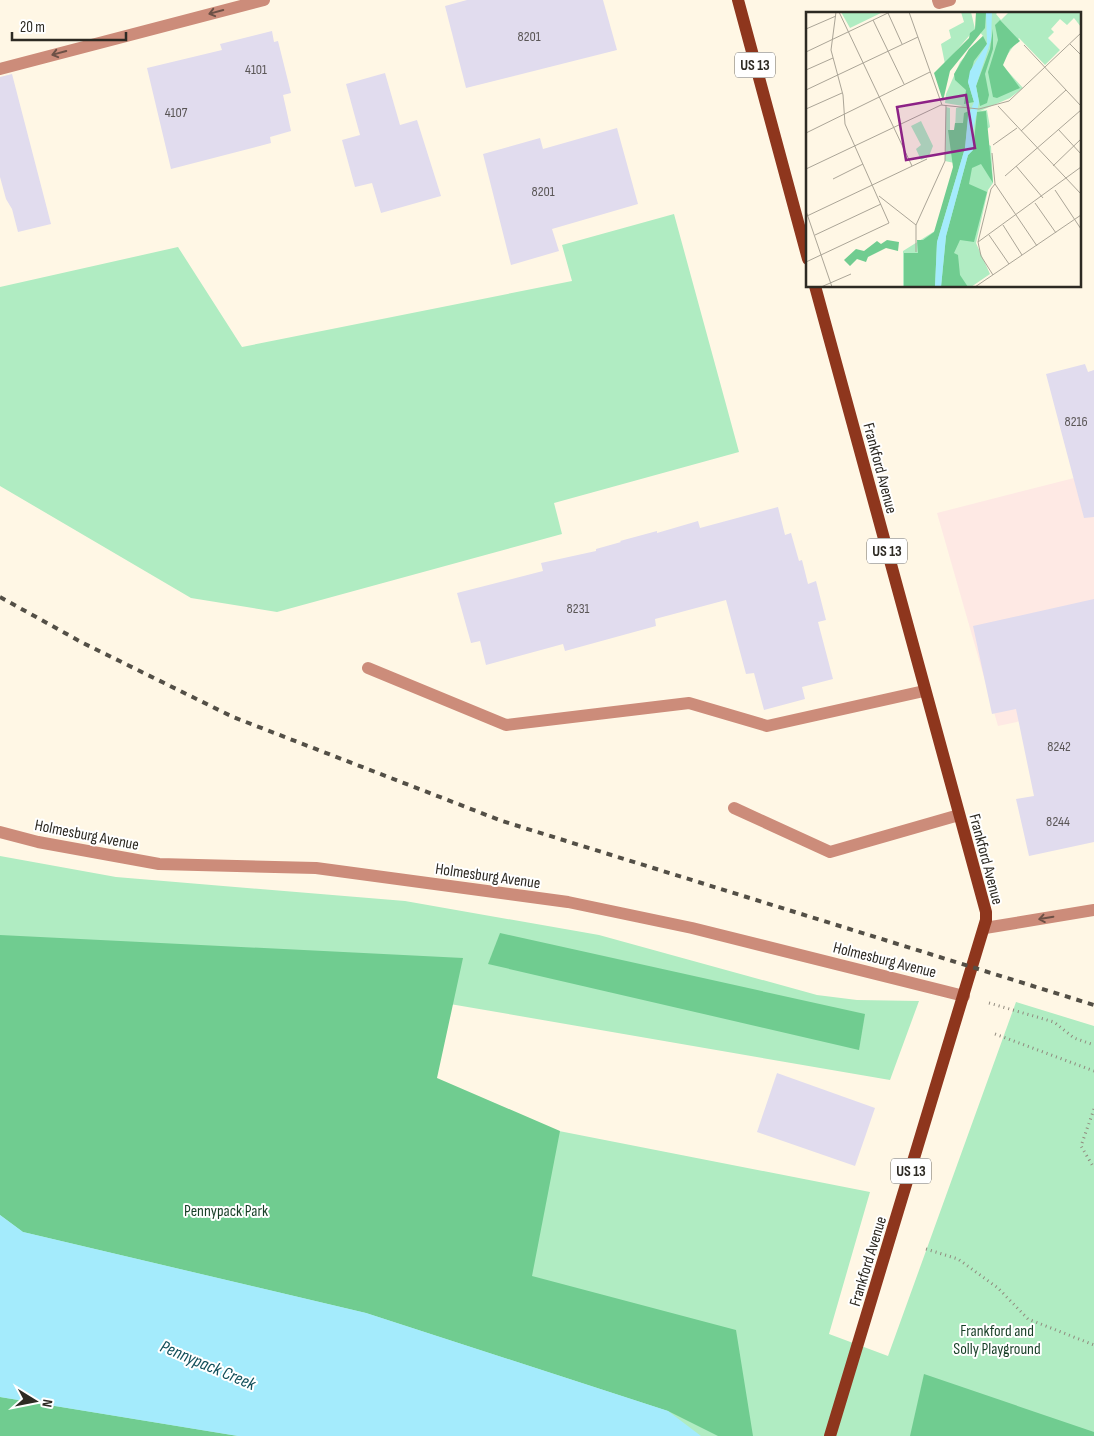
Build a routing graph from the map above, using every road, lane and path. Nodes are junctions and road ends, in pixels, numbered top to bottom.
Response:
1 (264, 0) edge
2 (738, 0) edge
3 (938, 0) edge
4 (950, 0) edge
5 (0, 69) edge
6 (806, 252) edge
7 (816, 288) edge
8 (368, 668) dead end
9 (924, 691) junction
10 (734, 808) dead end
11 (959, 815) junction
12 (0, 832) edge
13 (1094, 910) edge
14 (985, 928) junction
15 (964, 996) junction
16 (995, 1034) dead end
17 (1094, 1045) edge
18 (1094, 1070) edge
19 (1094, 1109) edge
20 (1094, 1168) edge
21 (926, 1249) dead end
22 (1094, 1346) edge
23 (830, 1436) edge

1 -> 5 street
2 - 6 main road, US 13
3 - 4 street
7 - 9 main road, Frankford Avenue / US 13
8 - 9 street
9 - 11 main road, Frankford Avenue / US 13
10 - 11 street
11 - 14 main road, Frankford Avenue / US 13
12 - 15 street, Holmesburg Avenue
13 -> 14 street
14 - 15 main road, Frankford Avenue / US 13
15 - 17 path
15 - 23 main road, Frankford Avenue / US 13
16 - 18 path
19 - 20 path
21 - 22 path

